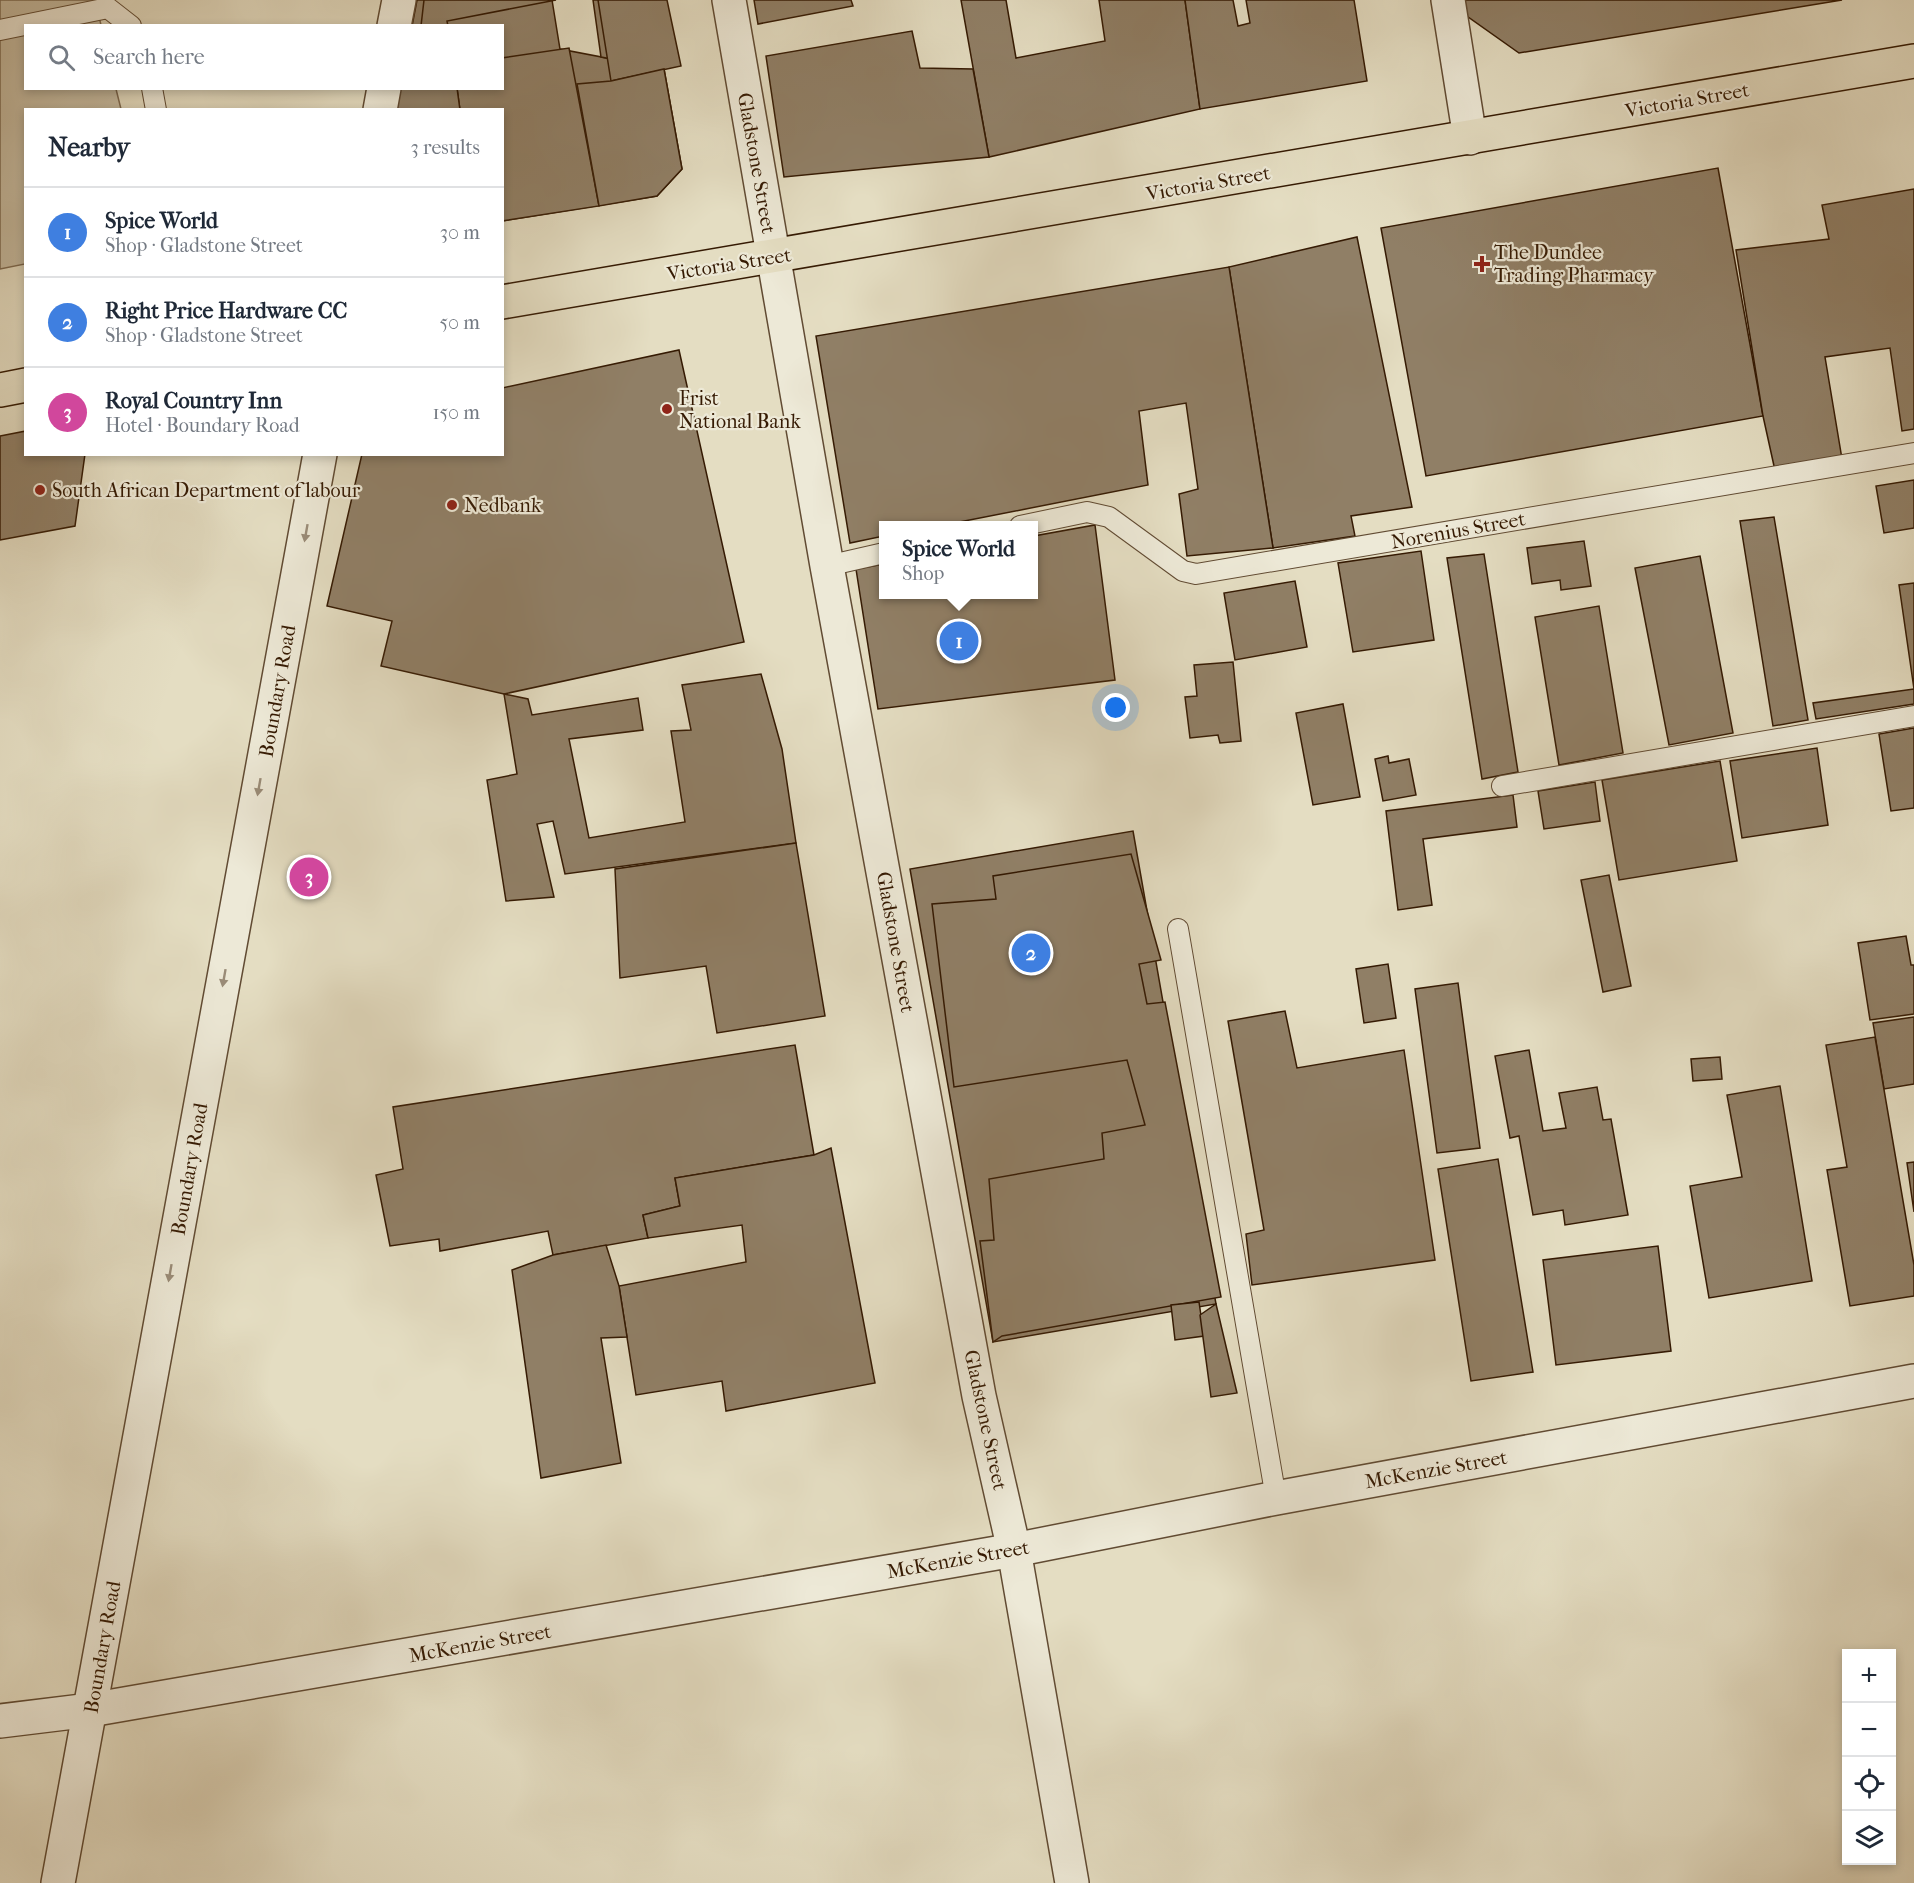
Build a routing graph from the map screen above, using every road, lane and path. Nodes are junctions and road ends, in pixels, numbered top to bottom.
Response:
1 (399, 0) edge
2 (729, 0) edge
3 (1448, 0) edge
4 (29, 24) edge
5 (128, 24) edge
6 (394, 24) edge
7 (24, 25) edge
8 (0, 30) edge
9 (1914, 61) edge
10 (152, 90) edge
11 (384, 90) edge
12 (156, 108) edge
13 (380, 108) edge
14 (1470, 138) junction
15 (773, 257) junction
16 (504, 302) edge
17 (24, 385) edge
18 (0, 390) edge
19 (1914, 453) edge
20 (320, 456) edge
21 (1038, 522) edge
22 (879, 555) edge
23 (827, 566) junction
24 (1914, 716) edge
25 (1502, 786) dead end
26 (1178, 929) dead end
27 (1914, 1381) edge
28 (1276, 1498) junction
29 (1014, 1550) junction
30 (90, 1710) junction
31 (0, 1721) edge
32 (58, 1883) edge
33 (1072, 1883) edge

1 - 6 street
2 - 15 street, Gladstone Street
3 - 14 street
4 - 5 lane
7 - 8 lane
9 - 14 main road, Victoria Street
10 - 12 lane
11 - 13 street
14 - 15 main road, Victoria Street
15 - 16 main road, Victoria Street
15 - 23 street, Gladstone Street
17 - 18 main road
19 - 21 lane, Norenius Street
20 -> 30 street, Boundary Road
22 - 23 lane
23 - 29 street, Gladstone Street
24 - 25 lane
26 - 28 lane
27 - 28 street, McKenzie Street
28 - 29 street, McKenzie Street
29 - 30 street, McKenzie Street
29 - 33 street, Gladstone Street
30 - 31 street, McKenzie Street
30 - 32 street, Boundary Road

